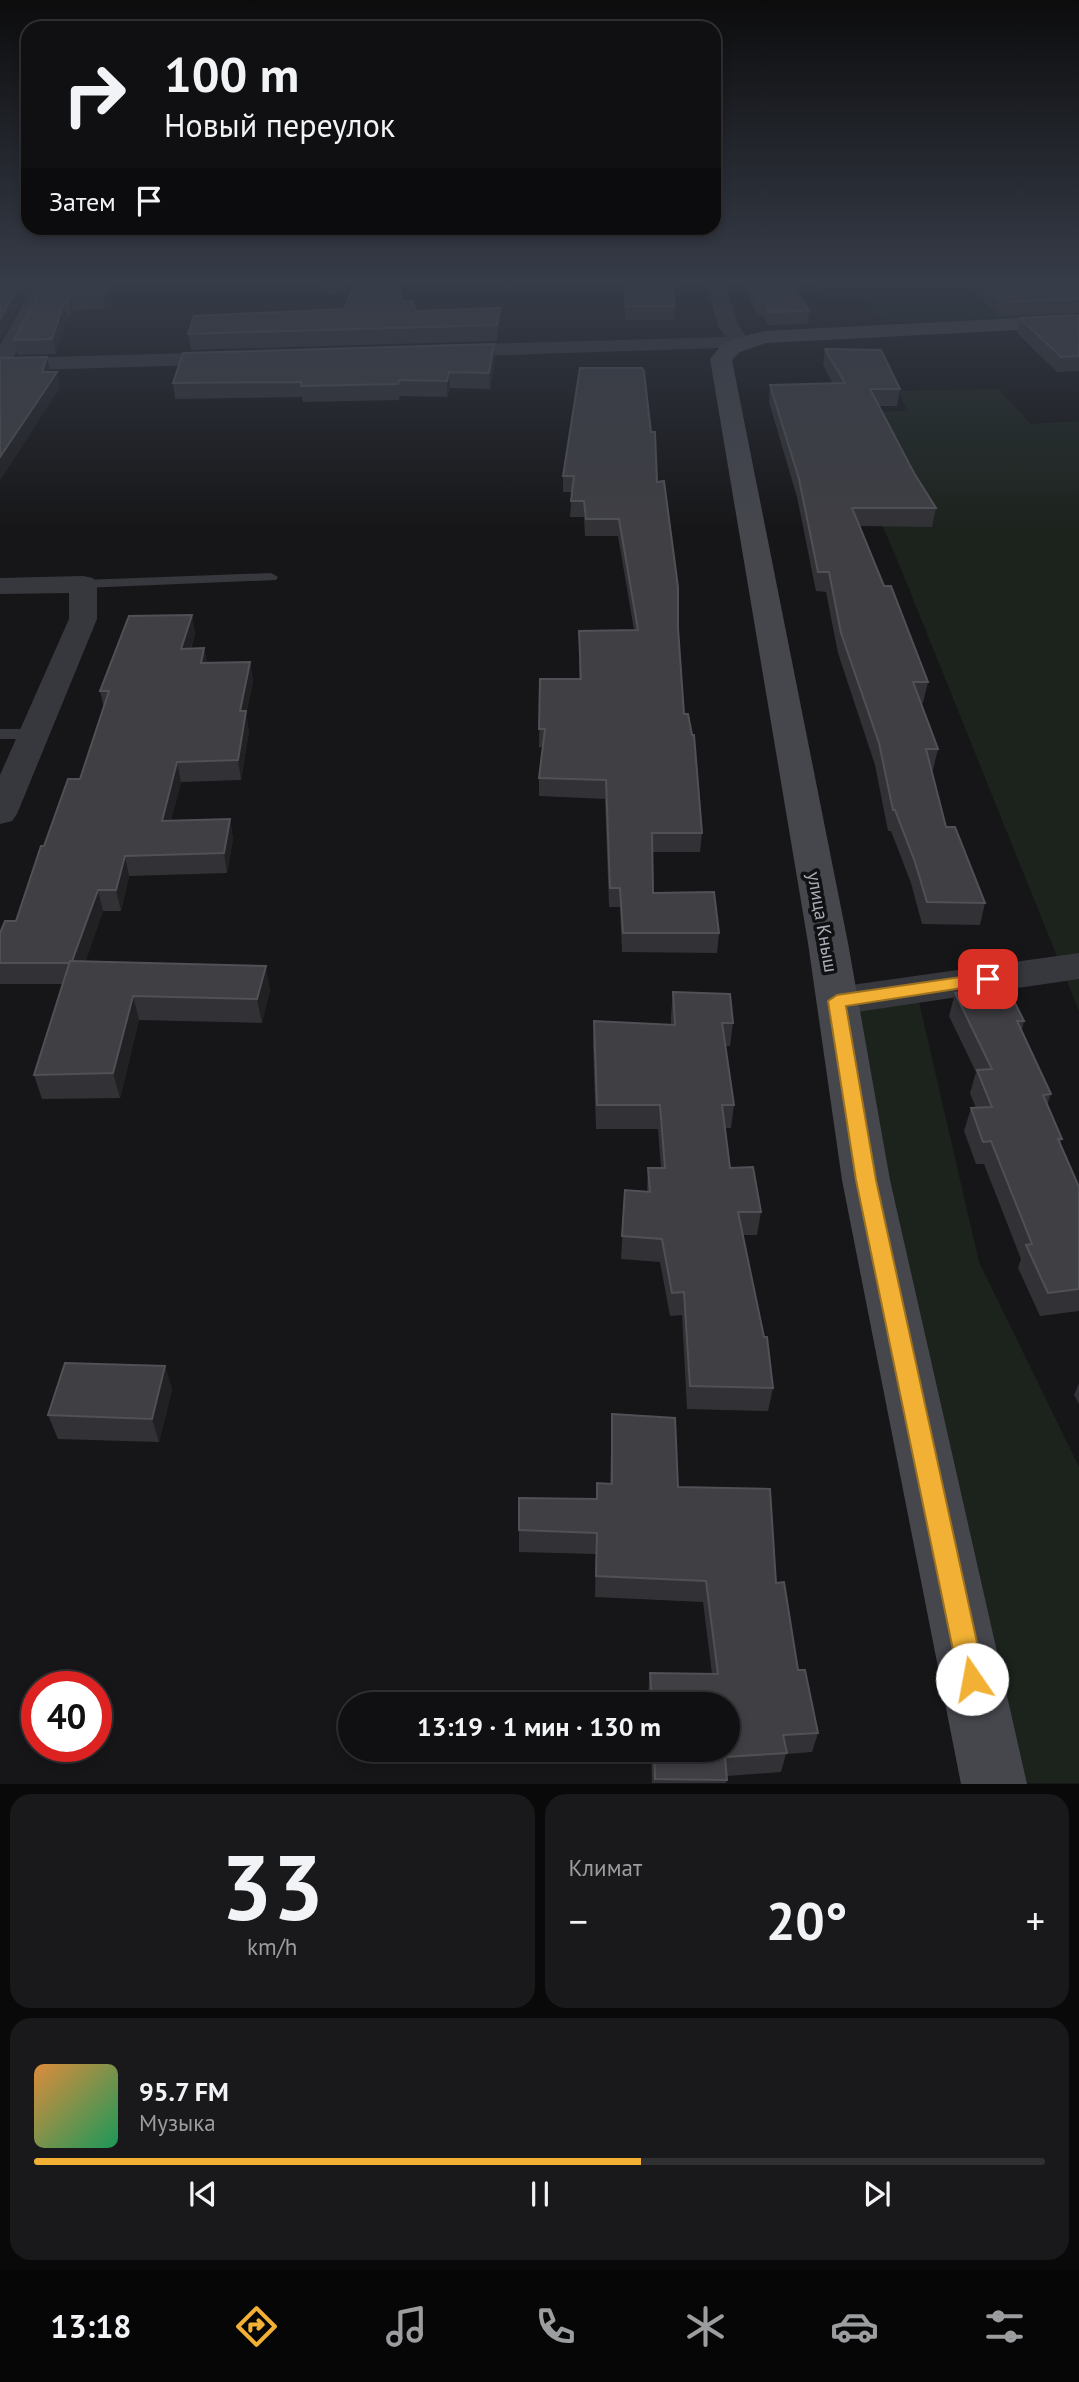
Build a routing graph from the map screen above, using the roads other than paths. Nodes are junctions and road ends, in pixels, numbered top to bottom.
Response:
1 (26, 363) edge
2 (722, 363) edge
3 (0, 364) edge
4 (271, 577) dead end
5 (82, 584) junction
6 (0, 586) edge
7 (0, 734) edge
8 (34, 734) junction
9 (0, 814) edge
10 (1079, 966) edge
11 (837, 1001) junction
12 (994, 1783) edge

1 - 3 street
2 - 11 street, улица Кныш
4 - 5 lane
5 - 6 street
5 - 8 street
7 - 8 lane
8 - 9 street
10 - 11 street
11 - 12 street, улица Кныш

